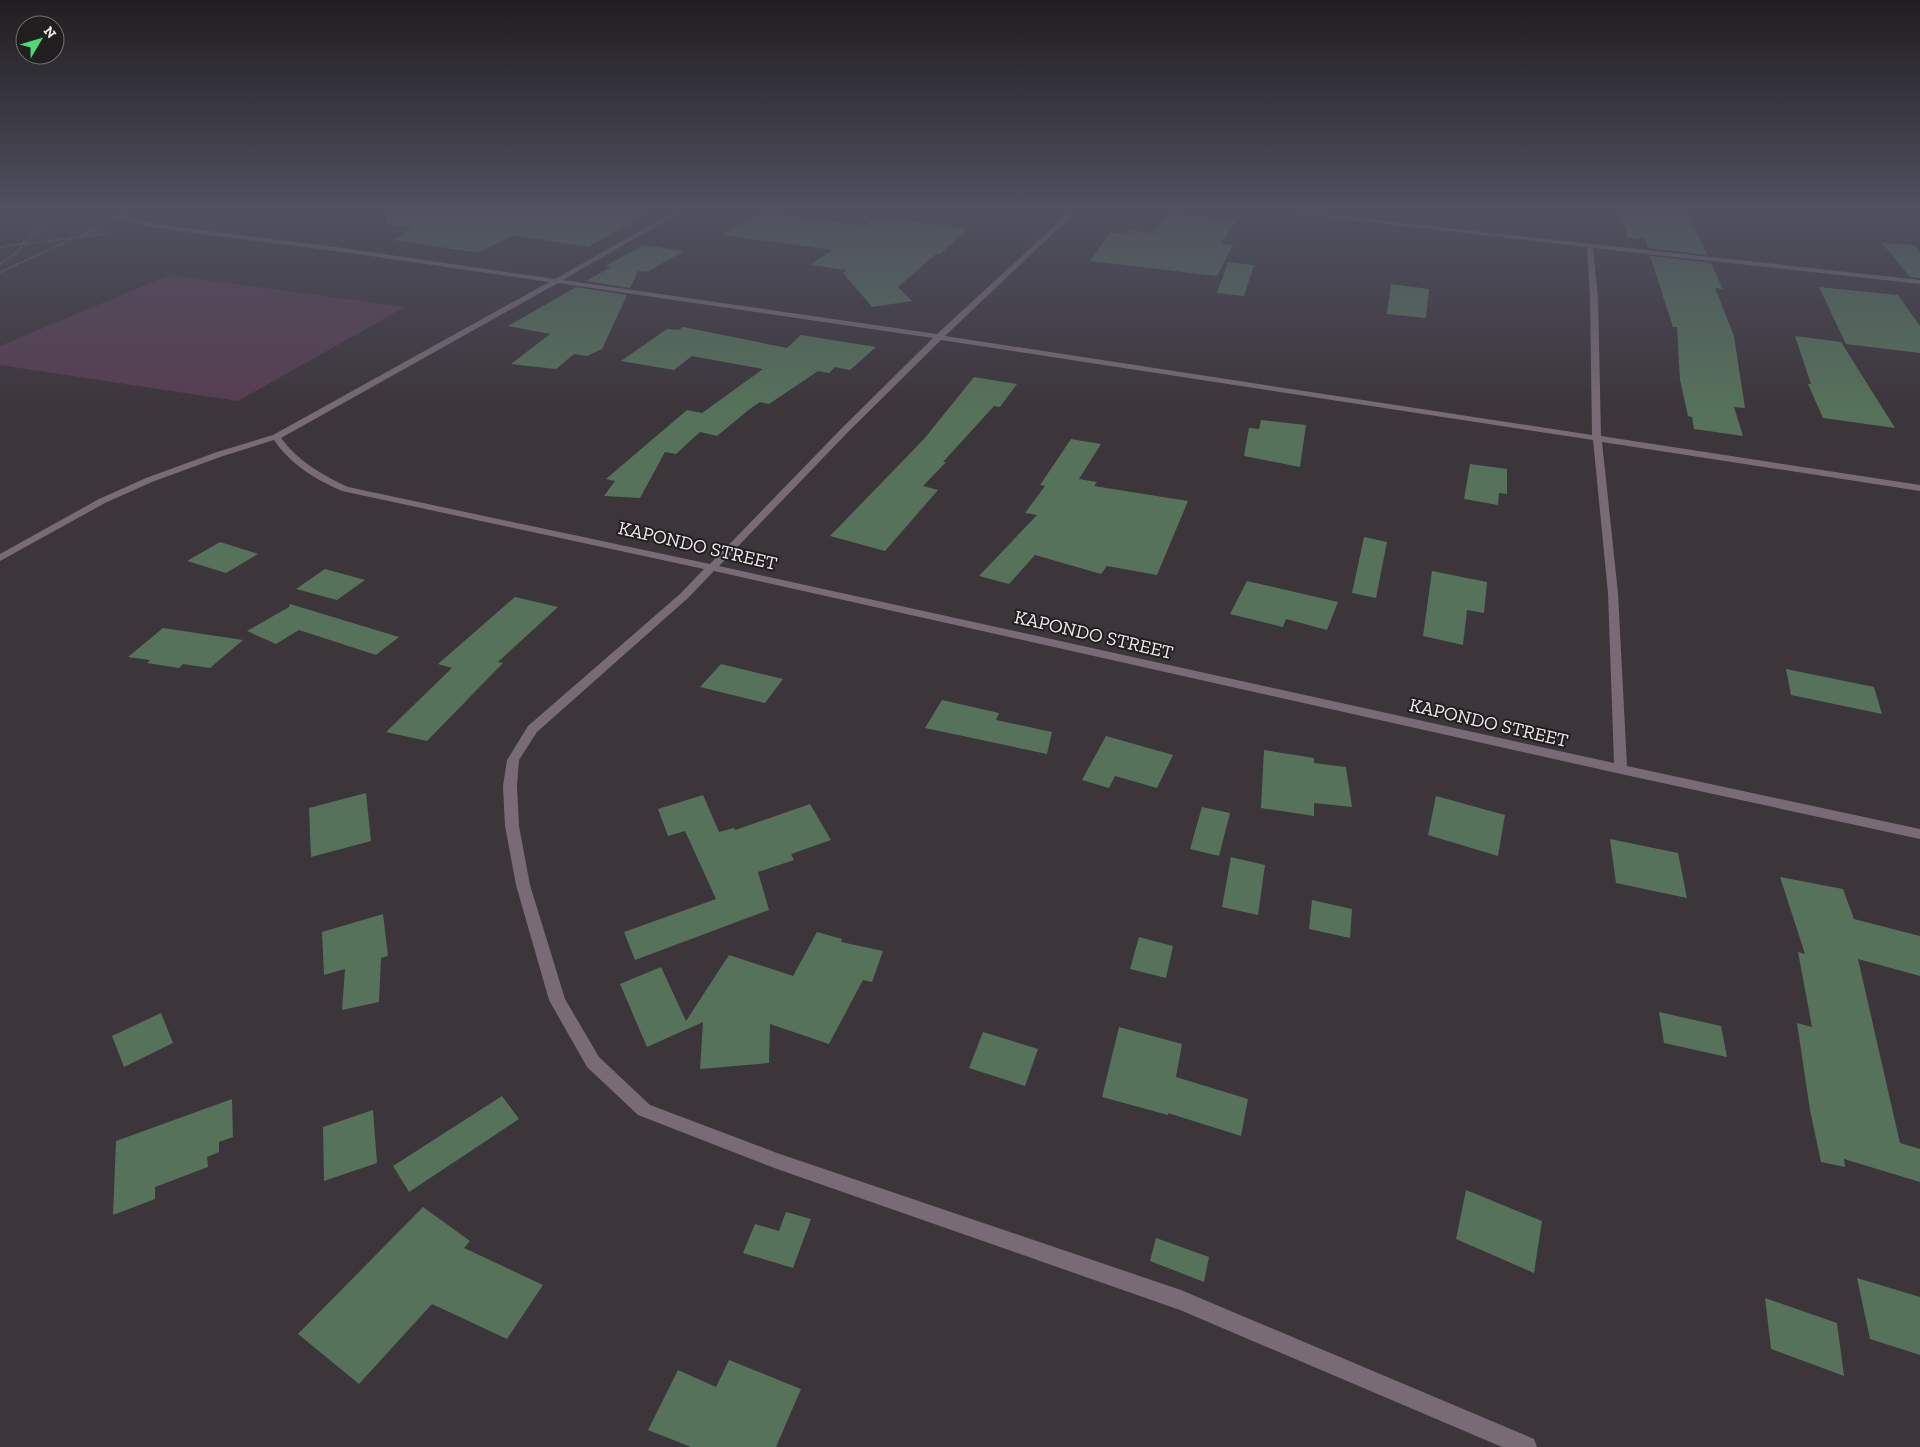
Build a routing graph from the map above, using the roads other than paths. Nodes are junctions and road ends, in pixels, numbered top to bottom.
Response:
1 (525, 278) edge
2 (563, 278) edge
3 (1003, 278) edge
4 (1592, 278) edge
5 (1879, 278) edge
6 (555, 282) junction
7 (1920, 282) edge
8 (939, 337) junction
9 (276, 437) junction
10 (1597, 439) junction
11 (1920, 488) edge
12 (0, 558) edge
13 (712, 568) junction
14 (1621, 770) junction
15 (1920, 834) edge
16 (1526, 1447) edge

1 - 6 street
2 - 6 street
3 - 8 street
4 - 10 street
5 - 7 street
6 - 8 street
6 - 9 street
8 - 10 street
8 - 13 street
9 - 12 street
9 - 13 street, KAPONDO STREET
10 - 11 street
10 - 14 street
13 - 14 street, KAPONDO STREET
13 - 16 street
14 - 15 street, KAPONDO STREET

